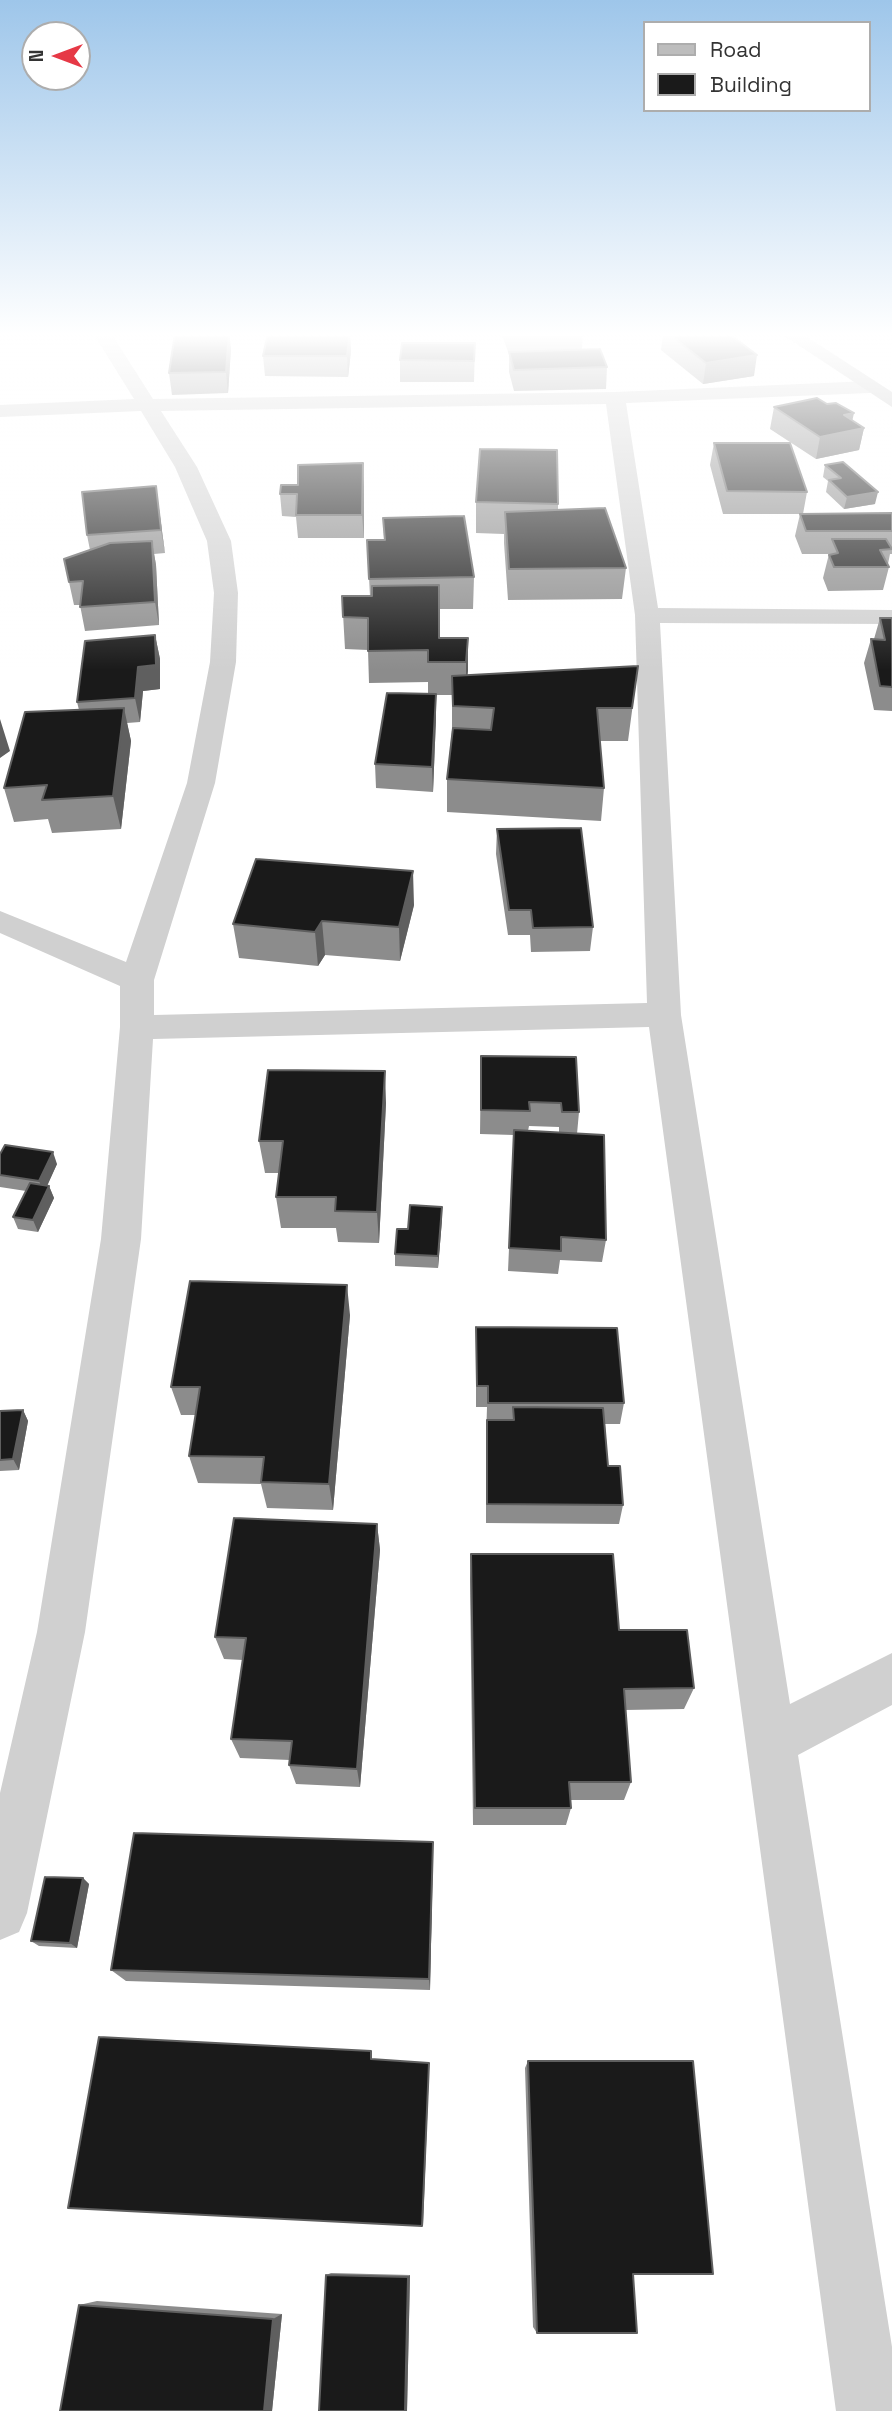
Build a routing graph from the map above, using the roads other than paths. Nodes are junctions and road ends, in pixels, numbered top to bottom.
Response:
1 (172, 446) edge
2 (622, 446) edge
3 (648, 615) junction
4 (892, 617) edge
5 (0, 921) edge
6 (137, 980) junction
7 (664, 1014) junction
8 (137, 1027) junction
9 (892, 1678) edge
10 (772, 1741) junction
11 (0, 1913) edge
12 (869, 2411) edge

1 - 6 street
2 - 3 street
3 - 4 street
3 - 7 street
5 - 6 street
6 - 8 street
7 - 8 street
7 - 10 street
8 - 11 street
9 - 10 street
10 - 12 street

